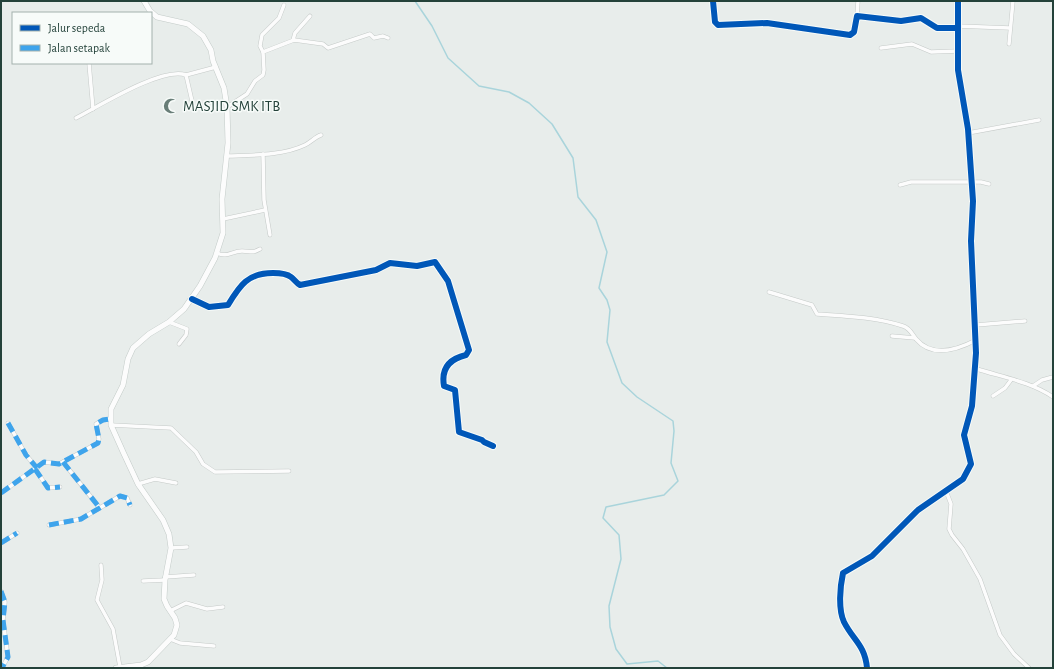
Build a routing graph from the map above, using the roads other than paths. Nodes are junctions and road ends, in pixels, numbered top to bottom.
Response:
1 (144, 1) edge
2 (713, 1) edge
3 (858, 1) edge
4 (958, 1) edge
5 (1013, 1) edge
6 (284, 5) dead end
7 (151, 12) edge
8 (152, 13) edge
9 (310, 16) dead end
10 (857, 16) junction
11 (957, 27) junction
12 (1010, 28) junction
13 (388, 38) dead end
14 (293, 40) junction
15 (1009, 44) dead end
16 (881, 48) dead end
17 (958, 51) junction
18 (263, 52) junction
19 (89, 64) edge
20 (216, 68) junction
21 (186, 75) junction
22 (192, 101) dead end
23 (227, 107) junction
24 (93, 109) junction
25 (76, 118) dead end
26 (1039, 120) dead end
27 (968, 133) junction
28 (321, 135) dead end
29 (263, 154) junction
30 (227, 156) junction
31 (972, 182) junction
32 (989, 184) dead end
33 (900, 185) dead end
34 (265, 210) junction
35 (223, 219) junction
36 (270, 235) dead end
37 (260, 249) dead end
38 (217, 253) junction
39 (770, 292) dead end
40 (192, 299) junction
41 (1025, 321) dead end
42 (169, 322) junction
43 (976, 326) junction
44 (892, 336) dead end
45 (915, 338) junction
46 (976, 340) junction
47 (179, 344) dead end
48 (974, 368) junction
49 (1053, 377) edge
50 (1011, 380) junction
51 (1033, 386) junction
52 (993, 396) dead end
53 (1053, 397) edge
54 (111, 422) junction
55 (8, 423) dead end
56 (493, 446) dead end
57 (63, 462) junction
58 (36, 469) junction
59 (290, 471) dead end
60 (176, 483) dead end
61 (138, 484) junction
62 (60, 487) dead end
63 (946, 491) junction
64 (1, 493) edge
65 (130, 505) dead end
66 (99, 507) junction
67 (49, 525) dead end
68 (17, 533) dead end
69 (1, 542) edge
70 (187, 547) dead end
71 (170, 548) junction
72 (101, 565) dead end
73 (194, 575) dead end
74 (165, 578) junction
75 (143, 581) dead end
76 (1, 592) edge
77 (223, 606) dead end
78 (170, 611) junction
79 (170, 639) junction
80 (214, 646) dead end
81 (118, 667) edge
82 (2, 668) edge
83 (867, 668) edge
84 (1029, 668) edge

1 - 7 main road
2 - 10 street
3 - 10 street
4 - 11 street
5 - 12 street
6 - 18 street
8 - 20 main road
9 - 14 street
10 - 11 street
11 - 12 street
11 - 17 street
12 - 15 street
13 - 14 street
14 - 18 street
16 - 17 street
17 - 27 street
18 - 23 street
19 - 24 street
20 - 21 street
20 - 23 main road
21 - 22 street
21 - 24 street
23 - 30 main road
24 - 25 street
26 - 27 street
27 - 31 street
28 - 29 street
29 - 30 street
29 - 34 street
30 - 35 main road
31 - 32 street
31 - 33 street
31 - 43 street
34 - 35 street
34 - 36 street
35 - 38 main road
37 - 38 street
38 - 40 main road
39 - 45 street
40 - 42 main road
40 - 56 street
41 - 43 street
42 - 47 street
42 - 54 main road
43 - 46 street
44 - 45 street
45 - 46 street
46 - 48 street
48 - 50 street
48 - 63 street
49 - 51 street
50 - 51 street
50 - 52 street
51 - 53 street
54 - 57 street
54 - 59 street
54 - 61 main road
55 - 58 street
57 - 58 street
57 - 66 street
58 - 62 street
58 - 64 street
60 - 61 street
61 - 71 main road
63 - 83 street
63 - 84 street
65 - 66 street
66 - 67 street
68 - 69 street
70 - 71 street
71 - 74 main road
72 - 81 street
73 - 74 street
74 - 75 street
74 - 78 main road
76 - 82 street
77 - 78 street
78 - 79 main road
79 - 80 street
79 - 81 main road

